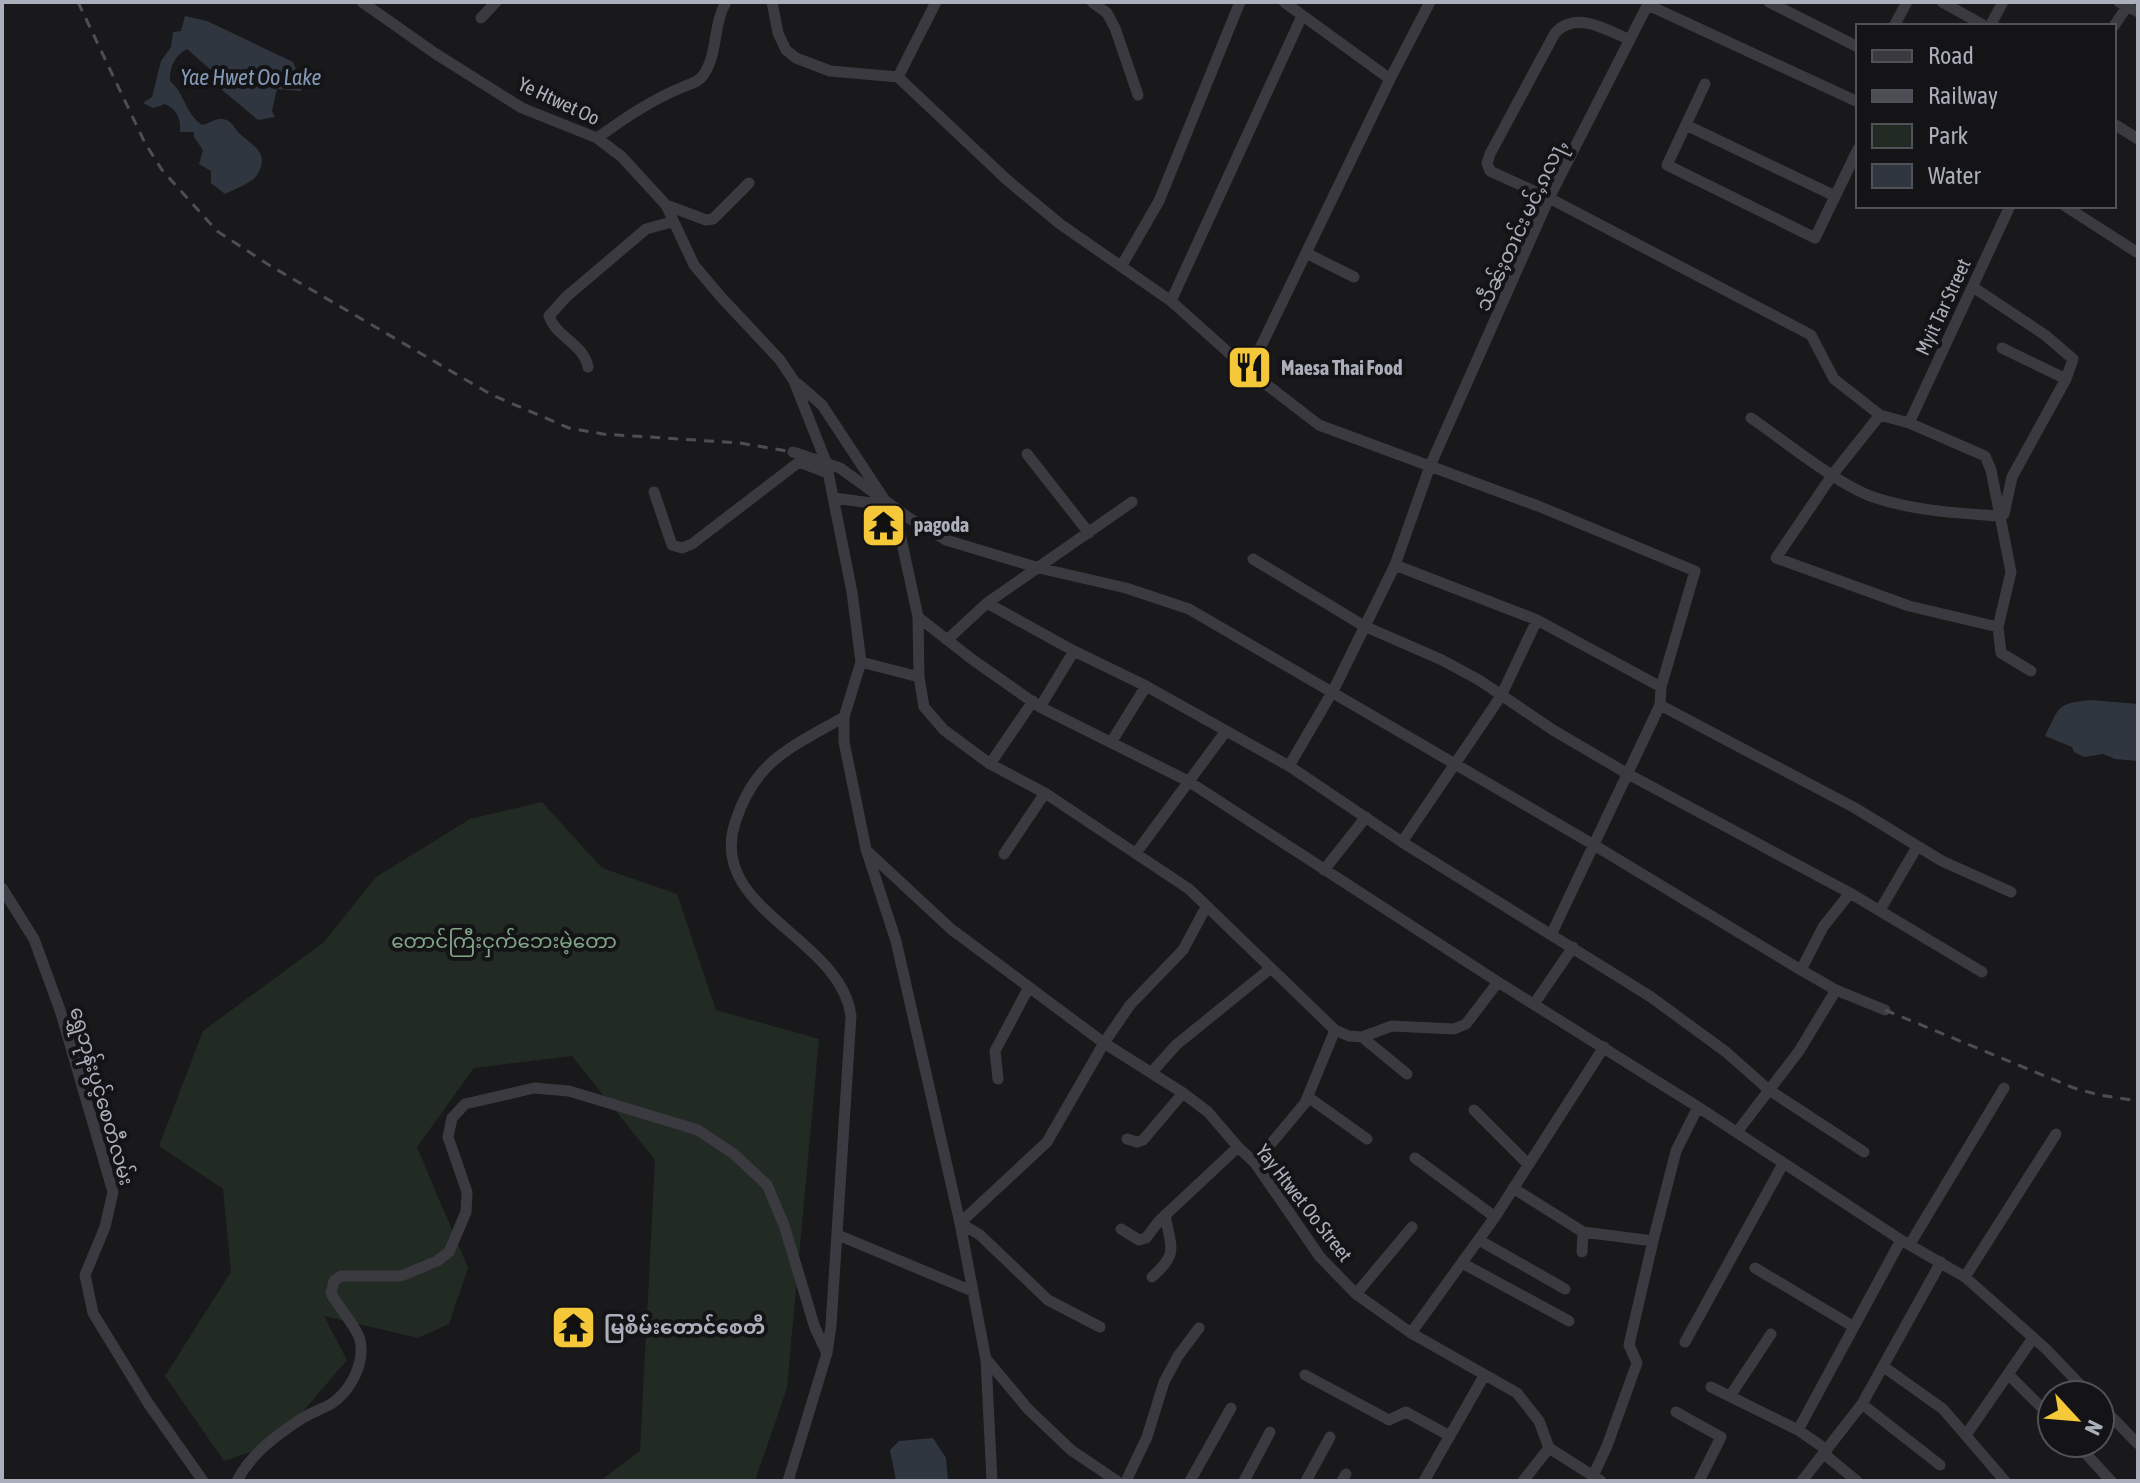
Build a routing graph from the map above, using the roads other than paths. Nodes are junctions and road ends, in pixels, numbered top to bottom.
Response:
1 (362, 2) edge
2 (496, 2) edge
3 (726, 2) edge
4 (772, 2) edge
5 (936, 2) edge
6 (1092, 2) edge
7 (1240, 2) edge
8 (1284, 2) edge
9 (1430, 2) edge
10 (1769, 2) edge
11 (1907, 2) edge
12 (1942, 2) edge
13 (2003, 2) edge
14 (1649, 3) edge
15 (2129, 6) edge
16 (1302, 16) junction
17 (481, 18) dead end
18 (1895, 24) edge
19 (1983, 24) edge
20 (1988, 24) edge
21 (2116, 24) edge
22 (1630, 40) junction
23 (1856, 46) edge
24 (898, 77) junction
25 (1390, 79) junction
26 (1705, 84) dead end
27 (1138, 95) dead end
28 (1856, 101) edge
29 (1686, 125) junction
30 (2116, 125) edge
31 (597, 138) junction
32 (2138, 139) edge
33 (1856, 153) edge
34 (749, 183) dead end
35 (1835, 196) junction
36 (1549, 198) junction
37 (666, 205) junction
38 (2009, 208) edge
39 (2068, 208) edge
40 (672, 222) junction
41 (1306, 253) junction
42 (2138, 253) edge
43 (1122, 265) junction
44 (1354, 277) dead end
45 (1973, 287) junction
46 (1171, 301) junction
47 (2002, 348) dead end
48 (588, 367) dead end
49 (1249, 371) junction
50 (2066, 379) junction
51 (794, 381) junction
52 (1880, 415) junction
53 (1751, 418) dead end
54 (1909, 423) junction
55 (793, 452) dead end
56 (1027, 454) dead end
57 (1430, 466) junction
58 (827, 468) junction
59 (1833, 474) junction
60 (654, 492) dead end
61 (834, 498) junction
62 (1132, 502) dead end
63 (888, 508) junction
64 (1998, 516) junction
65 (1089, 533) junction
66 (1253, 559) dead end
67 (1395, 565) junction
68 (1039, 568) junction
69 (987, 603) junction
70 (918, 617) junction
71 (1537, 620) junction
72 (1364, 626) junction
73 (1998, 627) junction
74 (947, 640) junction
75 (1074, 651) junction
76 (861, 662) junction
77 (2031, 671) dead end
78 (919, 677) junction
79 (1146, 686) junction
80 (1661, 687) junction
81 (1332, 693) junction
82 (1501, 696) junction
83 (1037, 704) junction
84 (1660, 705) junction
85 (844, 717) junction
86 (1226, 731) junction
87 (1112, 741) junction
88 (990, 764) junction
89 (1454, 764) junction
90 (1289, 766) junction
91 (1628, 774) junction
92 (1188, 781) junction
93 (1045, 793) junction
94 (1366, 817) junction
95 (1402, 842) junction
96 (1594, 845) junction
97 (1917, 847) junction
98 (866, 849) junction
99 (1136, 853) junction
100 (1004, 854) dead end
101 (1324, 870) junction
102 (2, 888) edge
103 (2011, 892) dead end
104 (1850, 893) junction
105 (1206, 907) junction
106 (1880, 910) junction
107 (1552, 933) junction
108 (1573, 947) junction
109 (1271, 968) junction
110 (1801, 970) junction
111 (1982, 972) dead end
112 (1498, 982) junction
113 (1029, 987) junction
114 (1836, 990) junction
115 (1534, 1004) junction
116 (1885, 1010) dead end
117 (1335, 1030) junction
118 (1362, 1037) junction
119 (1104, 1043) junction
120 (1604, 1047) junction
121 (1152, 1072) junction
122 (1407, 1074) dead end
123 (998, 1079) dead end
124 (2004, 1088) dead end
125 (1769, 1090) junction
126 (1183, 1093) junction
127 (1308, 1097) junction
128 (1698, 1107) junction
129 (1474, 1110) dead end
130 (1737, 1132) junction
131 (2056, 1134) dead end
132 (1127, 1139) dead end
133 (1367, 1139) dead end
134 (1238, 1147) junction
135 (1864, 1152) dead end
136 (1415, 1158) dead end
137 (1255, 1163) junction
138 (1528, 1164) junction
139 (1783, 1164) junction
140 (1513, 1188) junction
141 (1165, 1215) junction
142 (1495, 1217) junction
143 (960, 1223) junction
144 (1412, 1227) dead end
145 (1121, 1229) dead end
146 (1583, 1232) junction
147 (838, 1235) junction
148 (1479, 1240) junction
149 (1653, 1241) junction
150 (1905, 1242) junction
151 (1582, 1252) dead end
152 (1941, 1262) junction
153 (1462, 1263) junction
154 (1755, 1268) dead end
155 (1152, 1277) dead end
156 (1965, 1277) junction
157 (1565, 1289) dead end
158 (972, 1291) junction
159 (1356, 1294) junction
160 (1569, 1321) dead end
161 (1100, 1327) dead end
162 (1854, 1327) junction
163 (1199, 1328) dead end
164 (1411, 1333) junction
165 (1771, 1334) dead end
166 (2033, 1338) junction
167 (1685, 1342) dead end
168 (827, 1353) junction
169 (986, 1360) junction
170 (1884, 1367) junction
171 (2008, 1374) junction
172 (1305, 1375) dead end
173 (1484, 1376) junction
174 (2074, 1379) edge
175 (1711, 1387) dead end
176 (1730, 1396) junction
177 (2036, 1402) edge
178 (1862, 1404) junction
179 (1231, 1408) dead end
180 (1676, 1412) dead end
181 (2116, 1421) edge
182 (1798, 1430) junction
183 (1270, 1432) dead end
184 (1966, 1435) junction
185 (1450, 1436) junction
186 (1330, 1437) dead end
187 (2138, 1444) edge
188 (1549, 1448) junction
189 (1826, 1452) junction
190 (2091, 1459) edge
191 (1940, 1465) dead end
192 (1597, 1478) edge
193 (203, 1481) edge
194 (237, 1481) edge
195 (788, 1481) edge
196 (992, 1481) edge
197 (1117, 1481) edge
198 (1126, 1481) edge
199 (1190, 1481) edge
200 (1244, 1481) edge
201 (1306, 1481) edge
202 (1424, 1481) edge
203 (1523, 1481) edge
204 (1699, 1481) edge
205 (1802, 1481) edge
206 (1857, 1481) edge
207 (2005, 1481) edge
208 (2111, 1481) edge

1 - 31 street, Ye Htwet Oo
2 - 17 street
3 - 31 street
4 - 24 street
5 - 24 street
6 - 27 street
7 - 43 street
8 - 16 street
9 - 25 street
10 - 23 street
11 - 18 street
12 - 19 street
13 - 20 street
14 - 22 street, သဵၼ်ႈတၢင်း မင်ႇၵလႃႇ
14 - 28 street
15 - 21 street
16 - 25 street
16 - 46 street
22 - 36 street, သဵၼ်ႈတၢင်း မင်ႇၵလႃႇ
22 - 36 street
24 - 43 street
25 - 41 street
26 - 29 street
29 - 35 street
29 - 35 street
30 - 32 street
31 - 37 street, Ye Htwet Oo
33 - 35 street
34 - 37 street
36 - 52 street
36 - 57 street, သဵၼ်ႈတၢင်း မင်ႇၵလႃႇ
37 - 40 street, Ye Htwet Oo
38 - 45 street, Myit Tar Street
39 - 42 street
40 - 48 street
40 - 51 street, Ye Htwet Oo
41 - 44 street
41 - 49 street
43 - 46 street
45 - 50 street
45 - 54 street, Myit Tar Street
46 - 49 street
47 - 50 street
49 - 57 street
50 - 64 street
51 - 58 street
51 - 63 street
52 - 54 street
52 - 59 street
53 - 59 street
54 - 64 street
55 - 58 street
56 - 65 street
57 - 67 street, သဵၼ်ႈတၢင်း မင်ႇၵလႃႇ
57 - 80 street
58 - 60 street
58 - 61 street
58 - 63 street
59 - 64 street
59 - 73 street
61 - 63 street
61 - 76 street
62 - 65 street
63 - 68 street
63 - 70 street
64 - 73 street
65 - 68 street
66 - 72 street
67 - 71 street
67 - 72 street, သဵၼ်ႈတၢင်း မင်ႇၵလႃႇ
68 - 69 street
68 - 81 street
69 - 74 street
69 - 75 street
70 - 74 street
70 - 78 street
71 - 80 street
71 - 82 street
72 - 81 street, သဵၼ်ႈတၢင်း မင်ႇၵလႃႇ
72 - 82 street
73 - 77 street
74 - 83 street
75 - 79 street
75 - 83 street
76 - 78 street
76 - 85 street
78 - 88 street
79 - 86 street
79 - 87 street
80 - 84 street
81 - 89 street
81 - 90 street, သဵၼ်ႈတၢင်း မင်ႇၵလႃႇ
82 - 89 street
82 - 91 street
83 - 87 street
83 - 88 street
84 - 91 street
84 - 97 street
85 - 98 street
85 - 147 street
86 - 90 street
86 - 92 street
87 - 92 street
88 - 93 street
89 - 95 street
89 - 96 street
90 - 94 street
91 - 96 street
91 - 104 street
92 - 99 street
92 - 101 street
93 - 99 street
93 - 100 street
94 - 95 street
94 - 101 street
95 - 107 street
96 - 107 street
96 - 110 street
97 - 103 street
97 - 106 street
98 - 113 street, Yay Htwet Oo Street
98 - 143 street
99 - 105 street
101 - 112 street
102 - 193 street, ရွှေဘုန်းပွင့်စေတီလမ်း
104 - 106 street
104 - 110 street
105 - 109 street
105 - 119 street
106 - 111 street
107 - 108 street
108 - 115 street
108 - 125 street
109 - 117 street
109 - 121 street
110 - 114 street
112 - 115 street
112 - 118 street
113 - 119 street, Yay Htwet Oo Street
113 - 123 street
114 - 116 street
114 - 125 street
115 - 120 street
117 - 118 street
117 - 127 street
118 - 122 street
119 - 121 street, Yay Htwet Oo Street
119 - 143 street
120 - 128 street
120 - 138 street
121 - 126 street, Yay Htwet Oo Street
124 - 150 street
125 - 130 street
125 - 135 street
126 - 132 street
126 - 134 street, Yay Htwet Oo Street
127 - 133 street
127 - 137 street
128 - 130 street
128 - 149 street
129 - 138 street
130 - 139 street
131 - 156 street
134 - 137 street, Yay Htwet Oo Street
134 - 141 street
136 - 142 street
137 - 159 street, Yay Htwet Oo Street
138 - 140 street
139 - 150 street
139 - 167 street
140 - 142 street
140 - 146 street
141 - 145 street
141 - 155 street
142 - 148 street
143 - 158 street
143 - 161 street
144 - 159 street
146 - 149 street
146 - 151 street
147 - 158 street
147 - 168 street
148 - 153 street
148 - 157 street
149 - 192 street
150 - 152 street
150 - 162 street
152 - 156 street
152 - 170 street
153 - 160 street
153 - 164 street
154 - 162 street
156 - 166 street
158 - 169 street
159 - 164 street, Yay Htwet Oo Street
162 - 182 street
163 - 198 street
164 - 173 street, Yay Htwet Oo Street
165 - 176 street
166 - 171 street
166 - 174 street
168 - 194 street
168 - 195 street
169 - 196 street
169 - 197 street
170 - 178 street
170 - 184 street
171 - 177 street
171 - 184 street
172 - 185 street
173 - 185 street
173 - 188 street, Yay Htwet Oo Street
175 - 176 street
176 - 182 street
178 - 189 street
178 - 191 street
179 - 199 street
180 - 204 street
181 - 187 street
182 - 189 street
183 - 200 street
184 - 207 street
185 - 202 street
186 - 201 street
188 - 192 street
188 - 203 street
189 - 205 street
189 - 206 street
190 - 208 street

